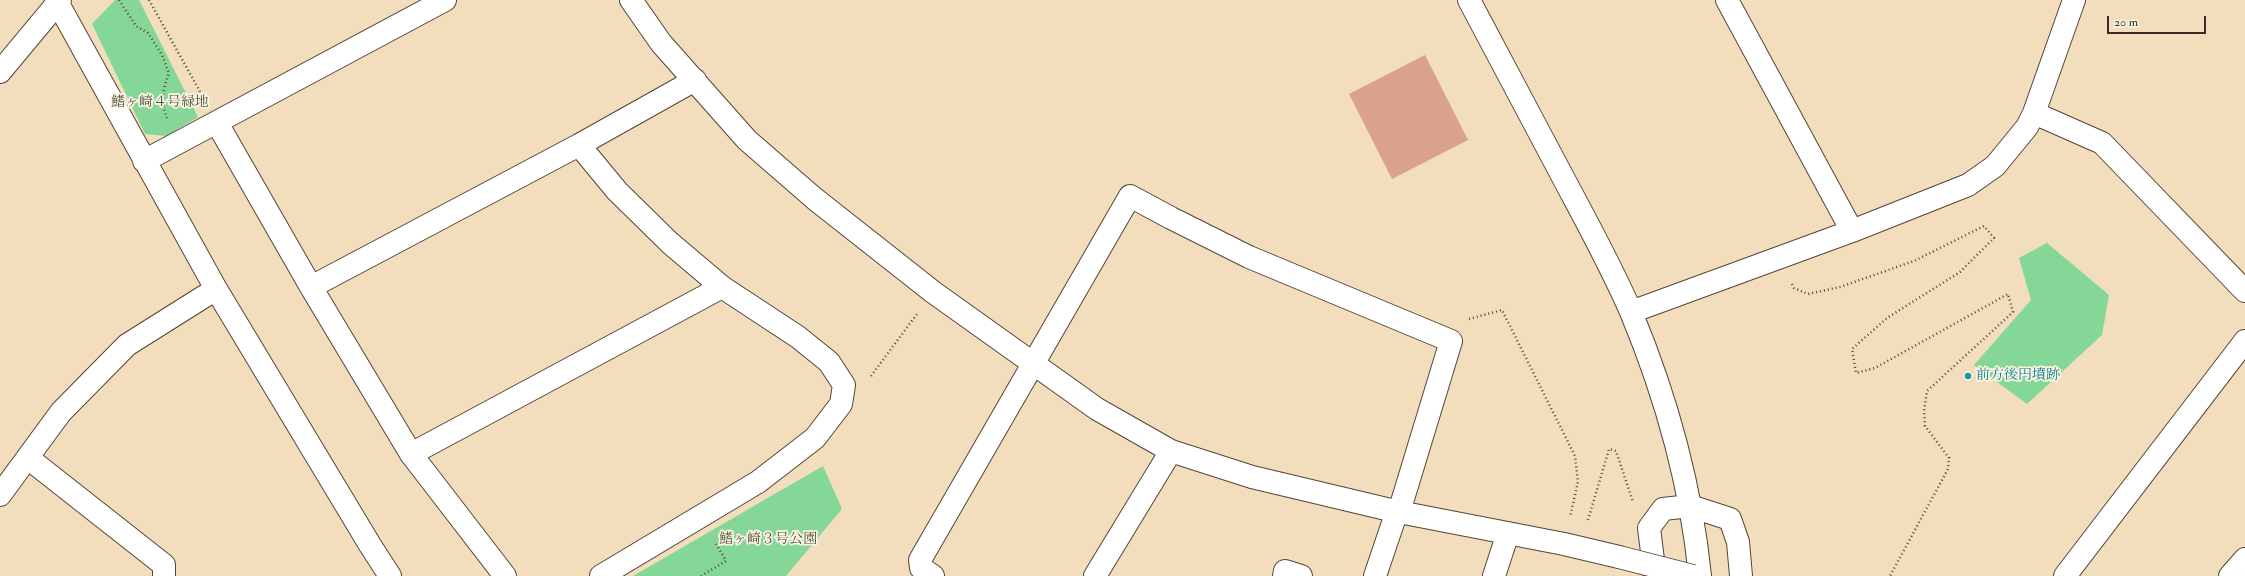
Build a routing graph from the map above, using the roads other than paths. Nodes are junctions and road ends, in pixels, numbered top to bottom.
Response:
1 (445, 0) edge
2 (631, 0) edge
3 (1469, 0) edge
4 (1727, 0) edge
5 (2074, 0) edge
6 (58, 1) edge
7 (0, 72) edge
8 (695, 80) junction
9 (2034, 113) junction
10 (217, 123) junction
11 (579, 145) junction
12 (144, 161) junction
13 (1852, 231) junction
14 (311, 287) junction
15 (722, 287) junction
16 (216, 289) junction
17 (2245, 290) edge
18 (1631, 312) junction
19 (2245, 341) edge
20 (1033, 365) junction
21 (1171, 451) junction
22 (410, 454) junction
23 (28, 458) junction
24 (0, 495) edge
25 (1690, 506) junction
26 (1398, 512) junction
27 (1508, 533) junction
28 (2245, 559) edge
29 (164, 576) edge
30 (390, 576) edge
31 (505, 576) edge
32 (601, 576) edge
33 (933, 576) edge
34 (1095, 576) edge
35 (1284, 576) edge
36 (1301, 576) edge
37 (1375, 576) edge
38 (1494, 576) edge
39 (1655, 576) edge
40 (1693, 576) edge
41 (1700, 576) edge
42 (1741, 576) edge
43 (2065, 576) edge
44 (2230, 576) edge

1 - 10 street
2 - 8 street
3 - 18 street
4 - 13 street
5 - 9 street
6 - 7 street
6 - 12 street
8 - 11 street
8 - 20 street
9 - 13 street
9 - 17 street
10 - 12 street
10 - 14 street
11 - 14 street
11 - 15 street
12 - 16 street
13 - 18 street
14 - 22 street
15 - 22 street
15 - 32 street
16 - 23 street
16 - 30 street
18 - 25 street
19 - 43 street
20 - 21 street
20 - 26 street
20 - 33 street
21 - 26 street
21 - 34 street
22 - 31 street
23 - 24 street
23 - 29 street
25 - 39 street
25 - 41 street
25 - 42 street
26 - 27 street
26 - 37 street
27 - 38 street
27 - 40 street, bridge
28 - 44 street
35 - 36 street

